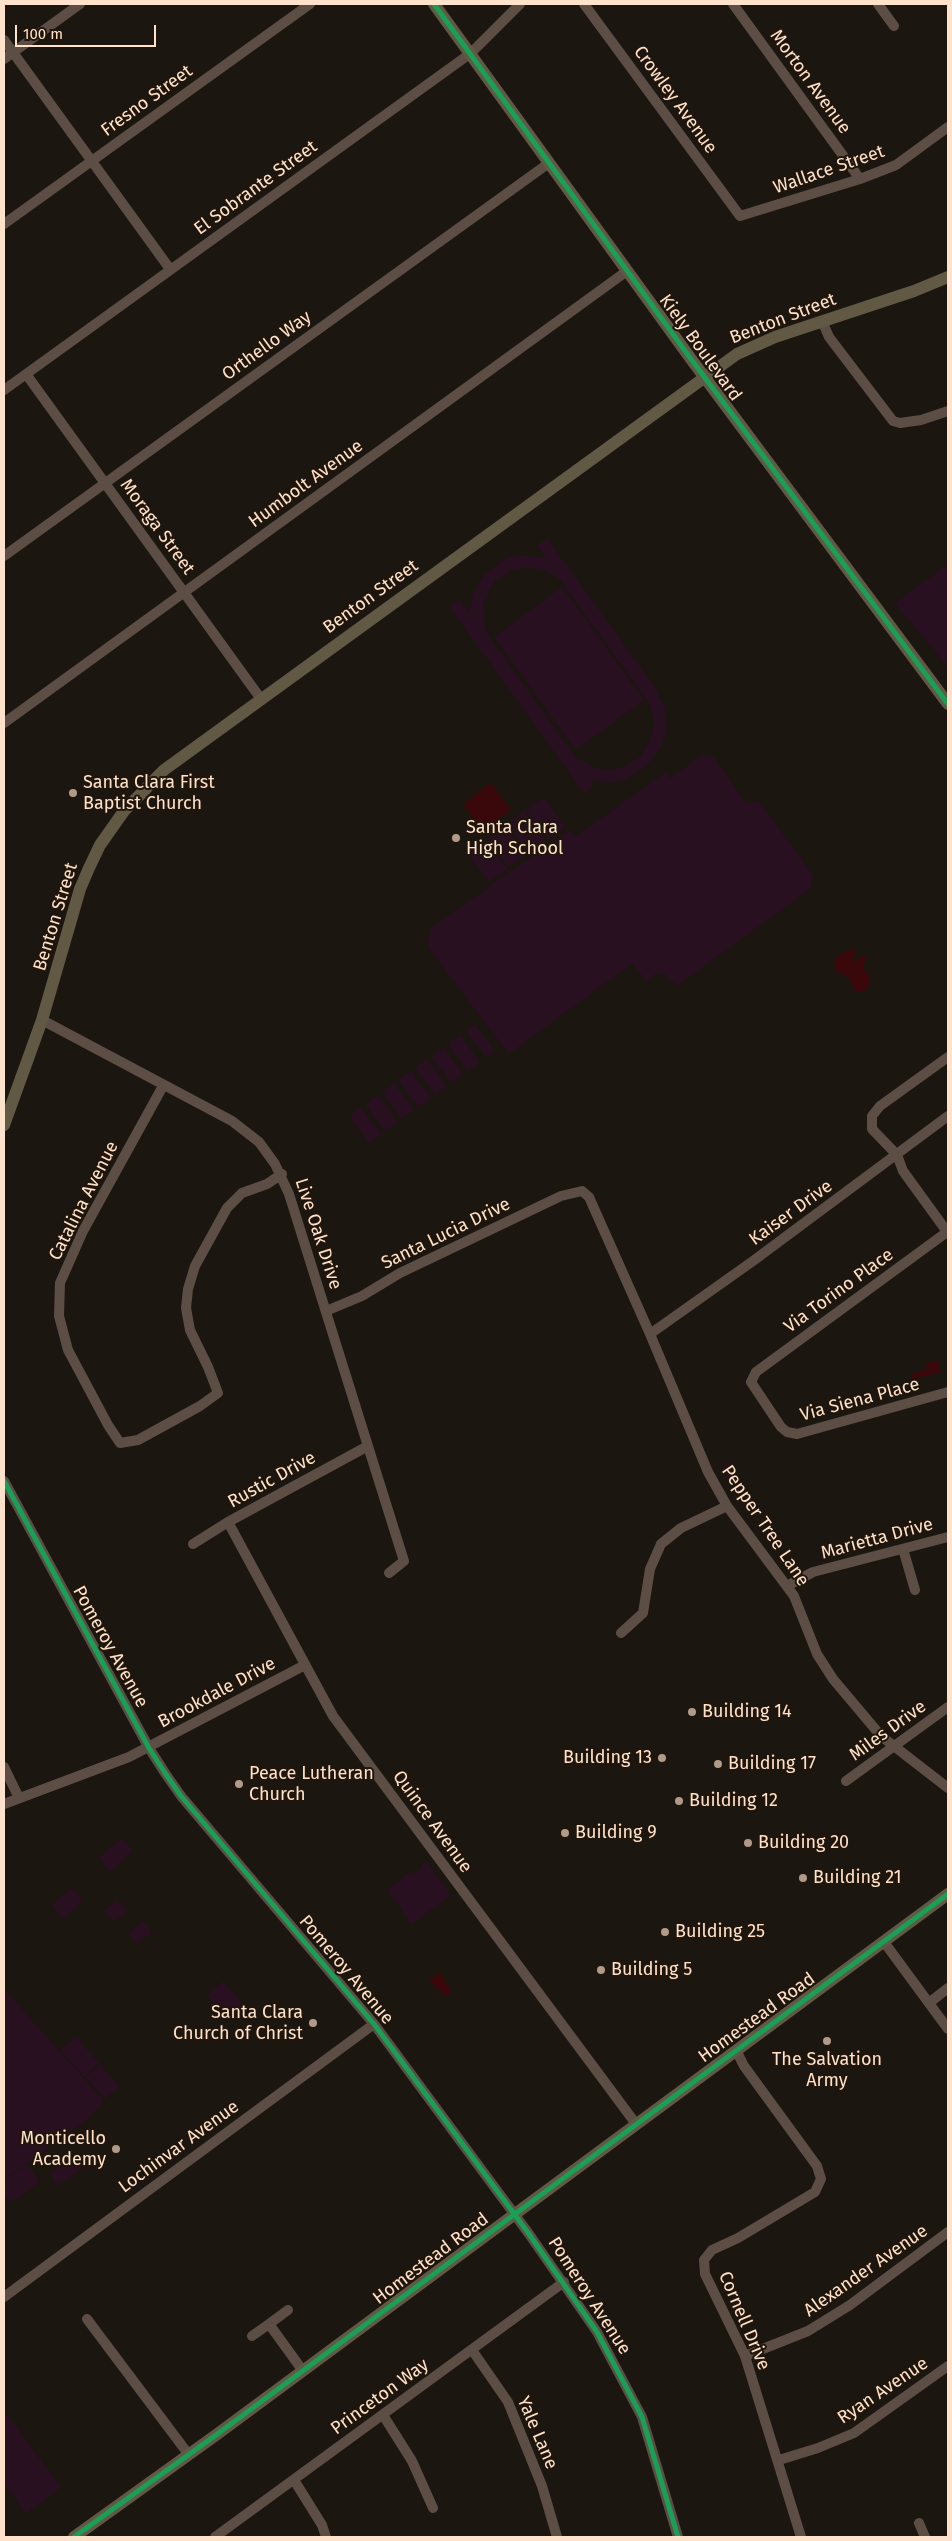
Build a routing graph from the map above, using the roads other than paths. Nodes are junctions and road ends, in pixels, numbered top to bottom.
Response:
1 (80, 4) edge
2 (310, 4) edge
3 (434, 4) edge
4 (520, 4) edge
5 (584, 4) edge
6 (733, 4) edge
7 (878, 4) edge
8 (894, 26) dead end
9 (4, 40) edge
10 (13, 53) junction
11 (471, 53) junction
12 (4, 59) edge
13 (948, 127) edge
14 (91, 161) junction
15 (549, 163) junction
16 (860, 180) junction
17 (740, 216) joint
18 (4, 224) edge
19 (170, 270) junction
20 (627, 271) junction
21 (948, 277) edge
22 (822, 321) junction
23 (26, 374) junction
24 (704, 376) junction
25 (4, 390) edge
26 (948, 411) edge
27 (105, 482) junction
28 (4, 556) edge
29 (184, 592) junction
30 (261, 699) junction
31 (948, 704) edge
32 (4, 723) edge
33 (42, 1020) junction
34 (948, 1057) edge
35 (164, 1086) junction
36 (948, 1116) edge
37 (4, 1125) edge
38 (897, 1155) junction
39 (282, 1174) junction
40 (582, 1191) joint
41 (948, 1232) edge
42 (326, 1311) junction
43 (650, 1334) junction
44 (752, 1378) joint
45 (948, 1392) edge
46 (368, 1446) junction
47 (4, 1481) edge
48 (728, 1506) junction
49 (228, 1522) junction
50 (948, 1537) edge
51 (193, 1544) dead end
52 (903, 1549) junction
53 (389, 1573) dead end
54 (787, 1586) junction
55 (915, 1590) dead end
56 (621, 1633) dead end
57 (305, 1665) junction
58 (948, 1707) edge
59 (894, 1746) junction
60 (149, 1748) junction
61 (4, 1767) edge
62 (846, 1781) dead end
63 (948, 1788) edge
64 (19, 1798) junction
65 (4, 1804) edge
66 (948, 1894) edge
67 (884, 1942) junction
68 (948, 1988) edge
69 (929, 2003) junction
70 (374, 2024) junction
71 (948, 2029) edge
72 (736, 2050) junction
73 (636, 2124) junction
74 (515, 2214) junction
75 (948, 2232) edge
76 (564, 2282) junction
77 (4, 2297) edge
78 (288, 2310) dead end
79 (87, 2319) dead end
80 (269, 2324) junction
81 (252, 2336) dead end
82 (472, 2350) junction
83 (745, 2356) junction
84 (948, 2366) edge
85 (303, 2371) junction
86 (383, 2415) junction
87 (189, 2455) junction
88 (779, 2460) junction
89 (294, 2480) junction
90 (433, 2508) dead end
91 (919, 2523) dead end
92 (74, 2537) edge
93 (215, 2537) edge
94 (326, 2537) edge
95 (557, 2537) edge
96 (678, 2537) edge
97 (801, 2537) edge
98 (925, 2537) edge

1 - 10 street
2 - 14 street, Fresno Street
3 - 11 main road, Kiely Boulevard
4 - 11 street, El Sobrante Street
5 - 17 street, Crowley Avenue
6 - 16 street, Morton Avenue
7 - 8 street
9 - 10 street
10 - 12 street
10 - 14 street
11 - 15 main road, Kiely Boulevard
11 - 19 street, El Sobrante Street
13 - 16 street, Wallace Street
14 - 18 street, Fresno Street
14 - 19 street
15 - 20 main road, Kiely Boulevard
15 - 27 street, Orthello Way
16 - 17 street, Wallace Street
19 - 23 street, El Sobrante Street
20 - 24 main road, Kiely Boulevard
20 - 29 street, Humbolt Avenue
21 - 22 main road, Benton Street
22 - 24 main road, Benton Street
22 - 26 street
23 - 25 street, El Sobrante Street
23 - 27 street, Moraga Street
24 - 30 main road, Benton Street
24 - 31 main road, Kiely Boulevard
27 - 28 street, Orthello Way
27 - 29 street, Moraga Street
29 - 30 street, Moraga Street
29 - 32 street, Humbolt Avenue
30 - 33 main road, Benton Street
33 - 35 street, Live Oak Drive
33 - 37 main road, Benton Street
34 - 38 street
35 - 39 street, Live Oak Drive
35 - 39 street, Catalina Avenue
36 - 38 street, Kaiser Drive
38 - 41 street
38 - 43 street, Kaiser Drive
39 - 42 street, Live Oak Drive
40 - 42 street, Santa Lucia Drive
40 - 43 street, Pepper Tree Lane
41 - 44 street, Via Torino Place
42 - 46 street, Live Oak Drive
43 - 48 street, Pepper Tree Lane
44 - 45 street, Via Siena Place
46 - 49 street, Rustic Drive
46 - 53 street, Live Oak Drive
47 - 60 street, Pomeroy Avenue
48 - 54 street, Pepper Tree Lane
48 - 56 street
49 - 51 street, Rustic Drive
49 - 57 street, Quince Avenue
50 - 52 street, Marietta Drive
52 - 54 street, Marietta Drive
52 - 55 street
54 - 59 street, Pepper Tree Lane
57 - 60 street, Brookdale Drive
57 - 73 street, Quince Avenue
58 - 59 street, Miles Drive
59 - 62 street, Miles Drive
59 - 63 street, Pepper Tree Lane
60 - 64 street, Brookdale Drive
60 - 70 street, Pomeroy Avenue
61 - 64 street
64 - 65 street, Brookdale Drive
66 - 67 main road, Homestead Road
67 - 69 street
67 - 72 main road, Homestead Road
68 - 69 street
69 - 71 street
70 - 74 street, Pomeroy Avenue
70 - 77 street, Lochinvar Avenue
72 - 73 main road, Homestead Road
72 - 83 street, Cornell Drive
73 - 74 main road, Homestead Road
74 - 76 street, Pomeroy Avenue
74 - 85 main road, Homestead Road
75 - 83 street, Alexander Avenue
76 - 82 street, Princeton Way
76 - 96 street, Pomeroy Avenue
78 - 80 street
79 - 87 street
80 - 81 street
80 - 85 street
82 - 86 street, Princeton Way
82 - 95 street, Yale Lane
83 - 88 street, Cornell Drive
84 - 88 street, Ryan Avenue
85 - 87 main road, Homestead Road
86 - 89 street, Princeton Way
86 - 90 street
87 - 92 main road, Homestead Road
88 - 97 street, Cornell Drive
89 - 93 street, Princeton Way
89 - 94 street
91 - 98 street

